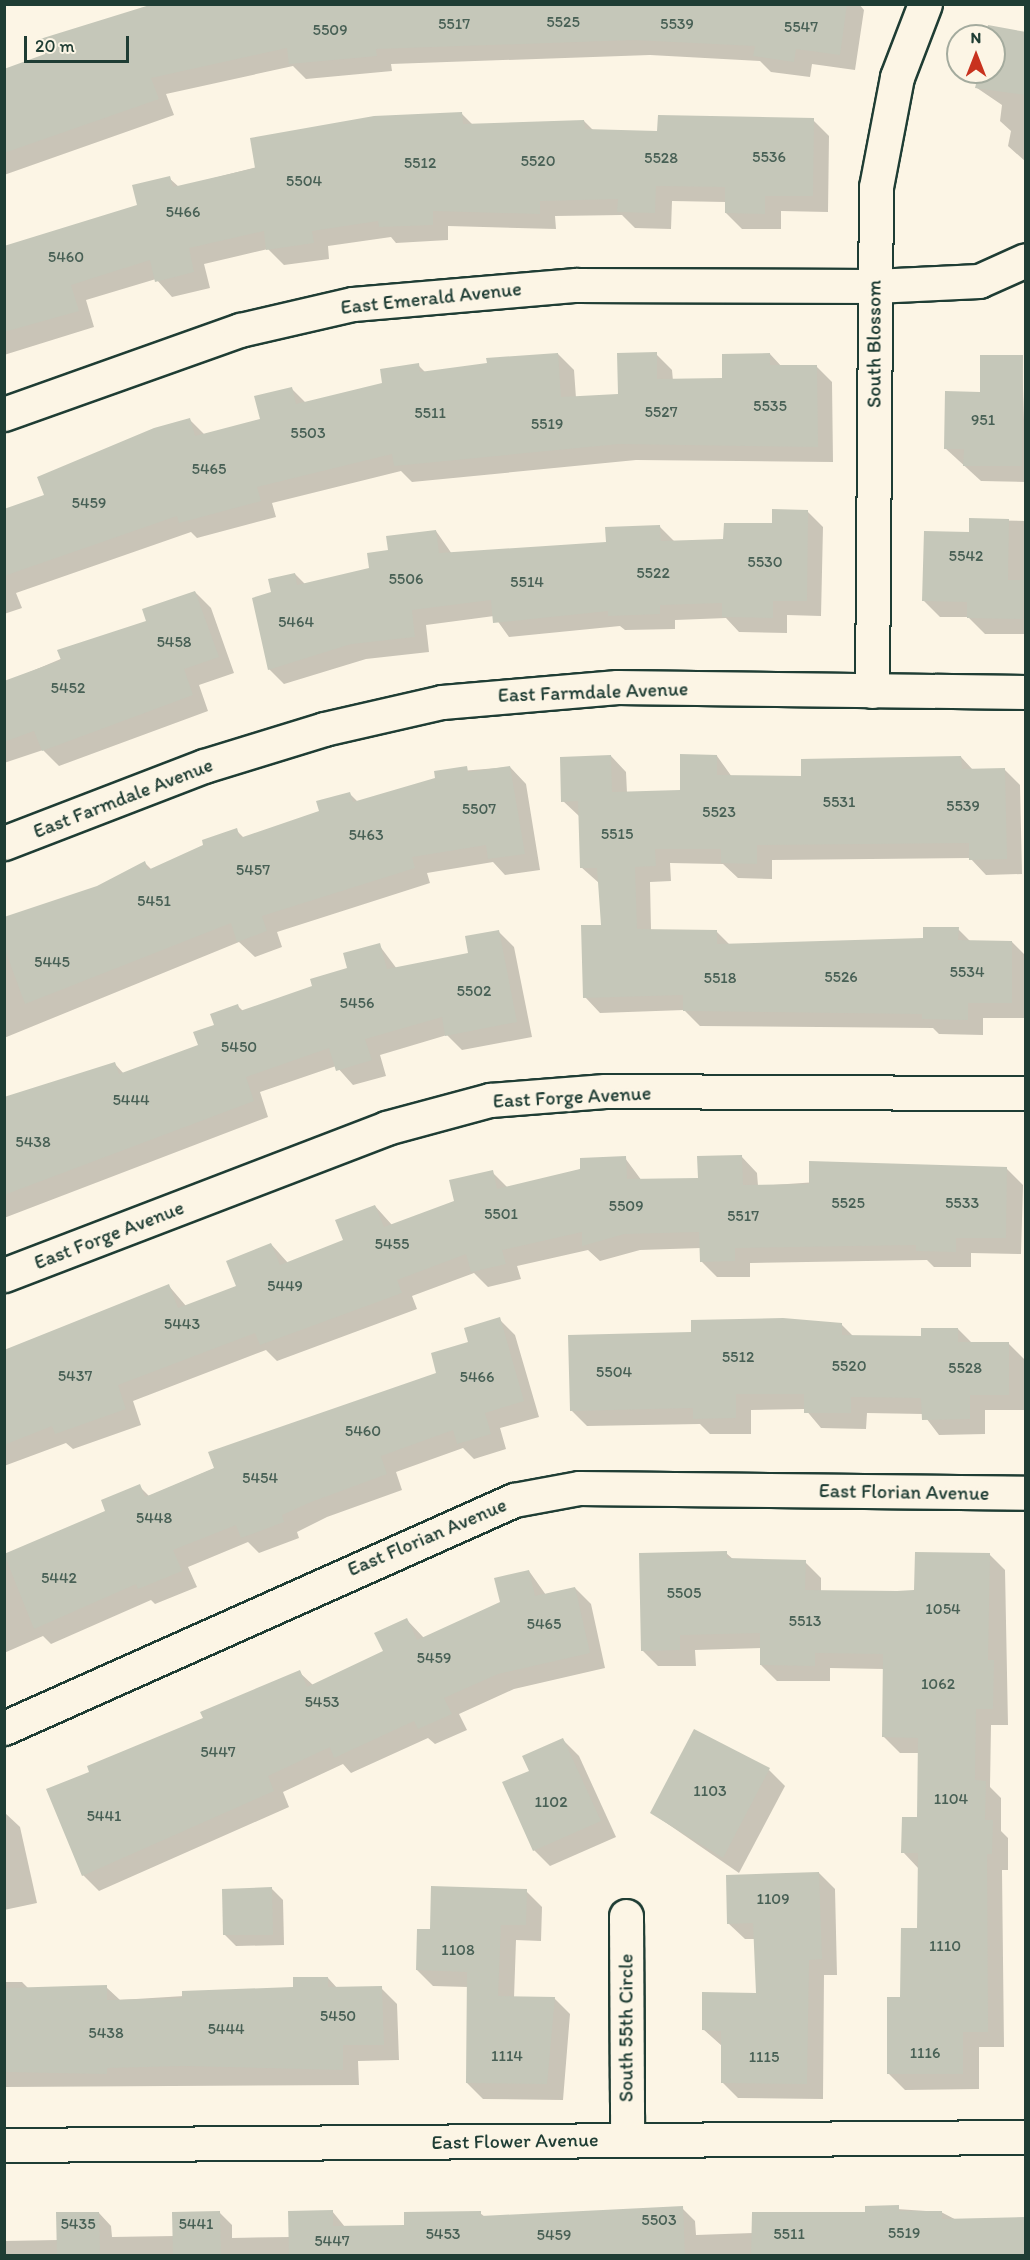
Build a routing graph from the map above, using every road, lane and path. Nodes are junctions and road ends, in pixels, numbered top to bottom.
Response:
1 (925, 4) edge
2 (1026, 260) edge
3 (874, 286) junction
4 (4, 414) edge
5 (872, 691) junction
6 (1026, 692) edge
7 (4, 843) edge
8 (1026, 1093) edge
9 (4, 1275) edge
10 (1026, 1493) edge
11 (4, 1728) edge
12 (626, 1916) dead end
13 (1026, 2137) edge
14 (627, 2140) junction
15 (4, 2145) edge

1 - 3 street, South Blossom
2 - 3 street, East Emerald Avenue
3 - 4 street, East Emerald Avenue
3 - 5 street, South Blossom
5 - 6 street, East Farmdale Avenue
5 - 7 street, East Farmdale Avenue
8 - 9 street, East Forge Avenue
10 - 11 street, East Florian Avenue
12 - 14 street, South 55th Circle
13 - 14 street, East Flower Avenue
14 - 15 street, East Flower Avenue

